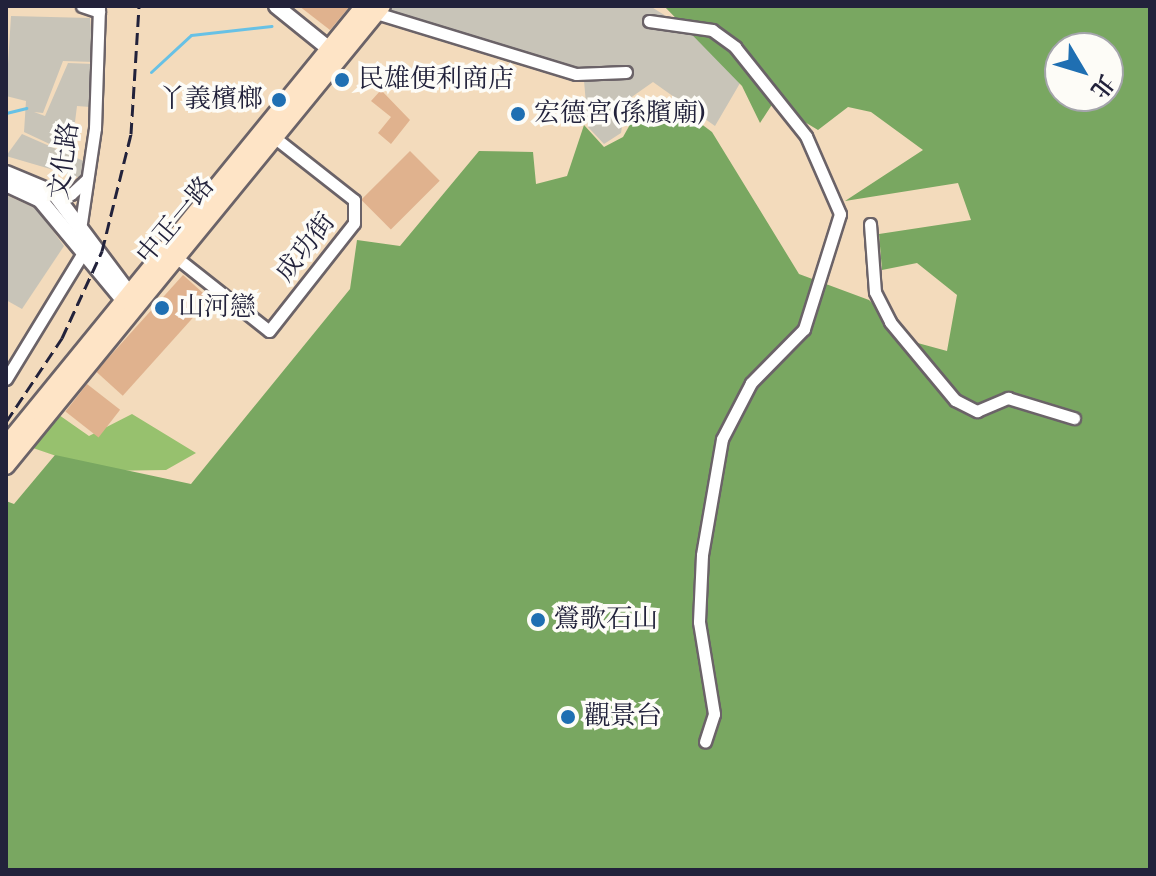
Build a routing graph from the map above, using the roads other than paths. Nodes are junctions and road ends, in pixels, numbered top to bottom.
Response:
1 (82, 6) edge
2 (276, 6) edge
3 (374, 8) edge
4 (99, 9) edge
5 (649, 21) dead end
6 (335, 54) junction
7 (626, 72) dead end
8 (272, 135) junction
9 (6, 173) edge
10 (87, 179) junction
11 (6, 184) edge
12 (54, 193) junction
13 (81, 223) junction
14 (870, 224) dead end
15 (84, 251) junction
16 (177, 258) junction
17 (132, 298) junction
18 (6, 379) edge
19 (1074, 418) dead end
20 (6, 445) edge
21 (6, 466) edge
22 (705, 742) dead end

1 - 4 street
2 - 6 street
3 - 6 main road, 中正一路
3 - 7 street
4 - 10 street, 文化路
5 - 22 street
6 - 8 main road, 中正一路
8 - 16 main road, 中正一路
8 - 16 street, 成功街
8 - 17 main road, 中正一路
9 - 12 street
10 - 12 street
10 - 13 street, 文化路
11 - 15 street
12 - 13 street
13 - 17 street, 文化路
14 - 19 street
15 - 17 street
15 - 18 street
16 - 17 main road, 中正一路
17 - 20 main road, 中正一路
17 - 21 main road, 中正一路

